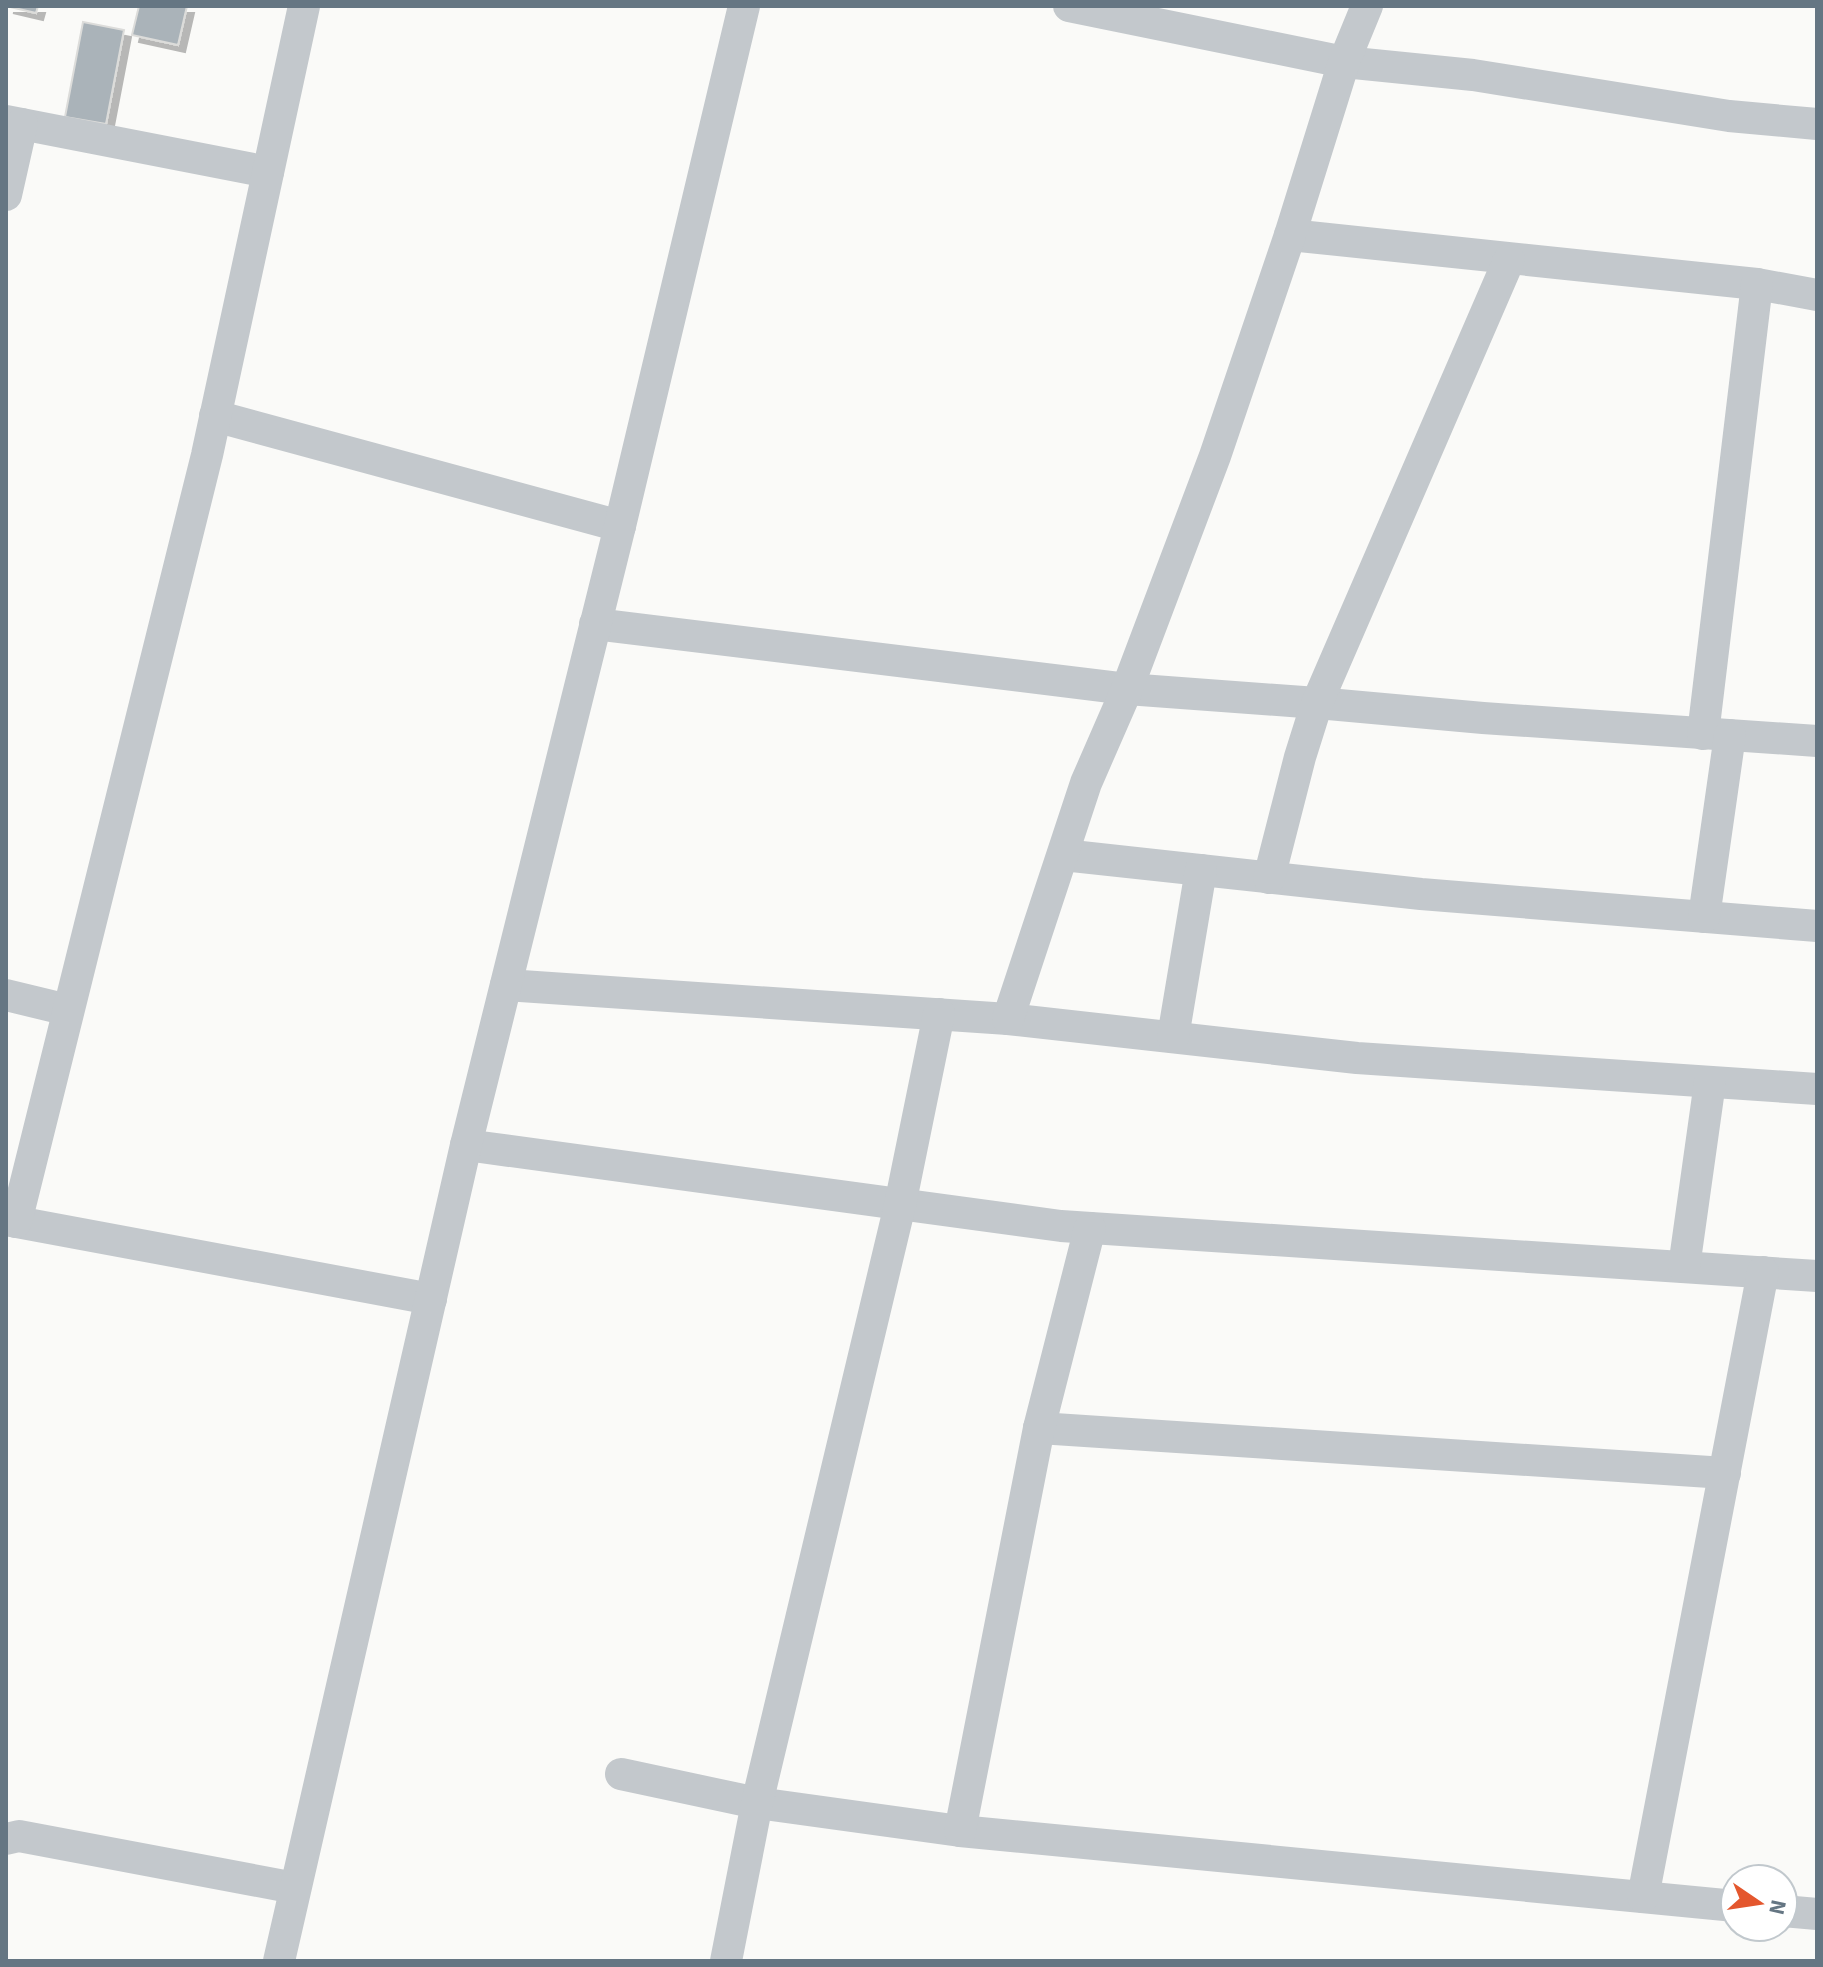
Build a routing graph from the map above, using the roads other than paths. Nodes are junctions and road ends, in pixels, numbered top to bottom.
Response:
1 (304, 6) edge
2 (744, 6) edge
3 (1069, 6) edge
4 (1367, 6) edge
5 (1344, 62) junction
6 (14, 122) edge
7 (1817, 124) edge
8 (268, 172) junction
9 (6, 195) edge
10 (1290, 235) junction
11 (1509, 260) junction
12 (1757, 284) junction
13 (1817, 295) edge
14 (215, 416) junction
15 (620, 526) junction
16 (595, 624) junction
17 (1127, 689) junction
18 (1317, 703) junction
19 (1716, 735) junction
20 (1817, 741) edge
21 (1063, 855) junction
22 (1201, 870) junction
23 (1269, 878) junction
24 (1704, 917) junction
25 (1817, 926) edge
26 (506, 985) junction
27 (6, 995) edge
28 (68, 1010) junction
29 (939, 1014) junction
30 (1008, 1019) junction
31 (1173, 1037) junction
32 (1710, 1082) junction
33 (1817, 1089) edge
34 (466, 1145) junction
35 (900, 1205) junction
36 (11, 1221) edge
37 (1090, 1228) junction
38 (1684, 1267) junction
39 (1763, 1272) junction
40 (1817, 1276) edge
41 (431, 1299) junction
42 (1039, 1428) junction
43 (1725, 1473) junction
44 (621, 1774) dead end
45 (757, 1803) junction
46 (960, 1831) junction
47 (6, 1839) edge
48 (295, 1888) junction
49 (1643, 1897) junction
50 (1719, 1904) edge
51 (279, 1961) edge
52 (726, 1961) edge

1 - 8 street
2 - 15 street
3 - 5 street
4 - 5 street
5 - 7 street
5 - 10 street
6 - 8 street
6 - 9 street
8 - 14 street
10 - 11 street
10 - 17 street
11 - 12 street
11 - 18 street
12 - 13 street
12 - 19 street
14 - 15 street
14 - 28 street
15 - 16 street
16 - 17 street
16 - 26 street
17 - 18 street
17 - 21 street
18 - 19 street
18 - 23 street
19 - 20 street
19 - 24 street
21 - 22 street
21 - 30 street
22 - 23 street
22 - 31 street
23 - 24 street
24 - 25 street
26 - 29 street
26 - 34 street
27 - 28 street
28 - 36 street
29 - 30 street
29 - 35 street
30 - 31 street
31 - 32 street
32 - 33 street
32 - 38 street
34 - 35 street
34 - 41 street
35 - 37 street
35 - 45 street
36 - 41 street
37 - 38 street
37 - 42 street
38 - 39 street
39 - 40 street
39 - 43 street
41 - 48 street
42 - 43 street
42 - 46 street
43 - 49 street
44 - 45 street
45 - 46 street
45 - 52 street
46 - 49 street
47 - 48 street
48 - 51 street
49 - 50 street

